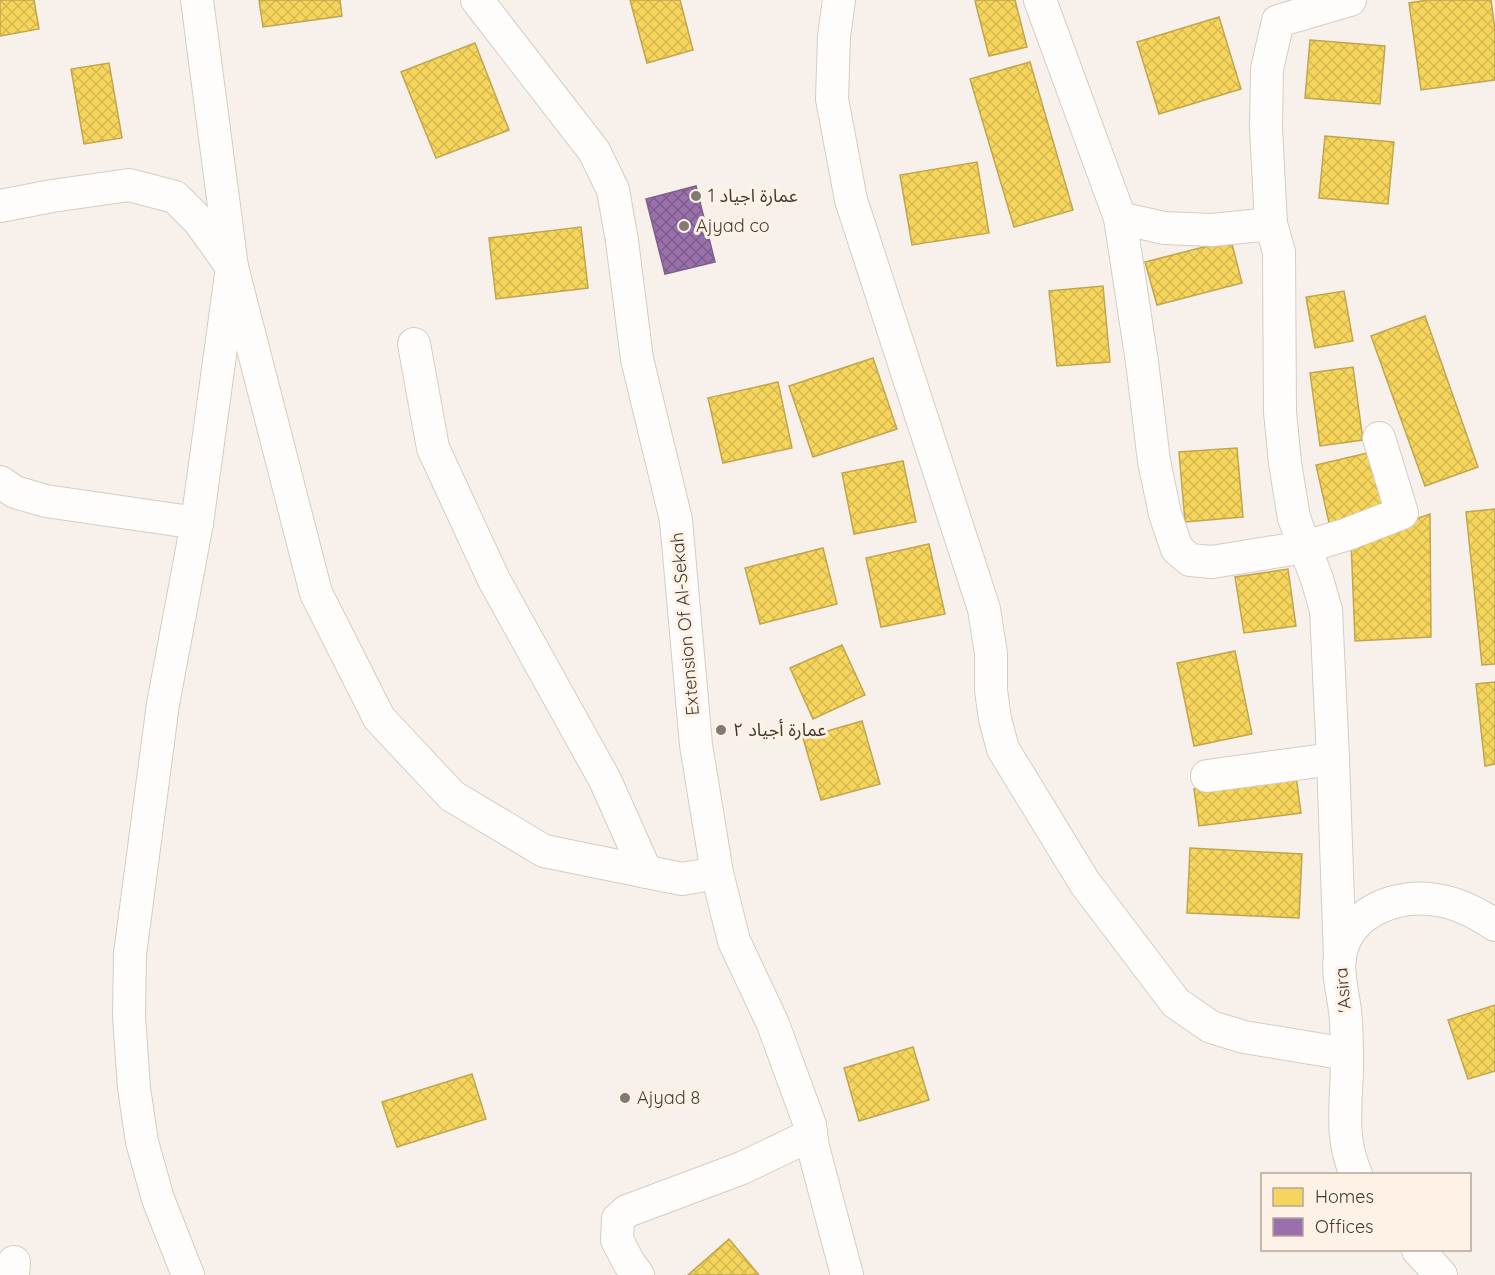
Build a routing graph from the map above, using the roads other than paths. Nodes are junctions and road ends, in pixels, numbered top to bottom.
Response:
1 (197, 0) edge
2 (477, 0) edge
3 (839, 0) edge
4 (1040, 0) edge
5 (1350, 0) edge
6 (0, 206) edge
7 (1120, 218) junction
8 (1271, 224) junction
9 (232, 267) junction
10 (414, 344) dead end
11 (1379, 438) dead end
12 (0, 482) edge
13 (197, 523) junction
14 (1305, 547) junction
15 (1333, 759) junction
16 (1207, 776) dead end
17 (646, 872) junction
18 (717, 873) junction
19 (1495, 925) edge
20 (1340, 958) junction
21 (1347, 1054) junction
22 (811, 1135) junction
23 (1356, 1173) edge
24 (1419, 1251) edge
25 (188, 1275) edge
26 (638, 1275) edge
27 (847, 1275) edge
28 (1441, 1275) edge

1 - 9 street
2 - 18 street, Extension Of Al-Sekah
3 - 21 street
4 - 7 street
5 - 8 street
6 - 9 street
7 - 8 street
7 - 14 street
8 - 14 street
9 - 13 street
9 - 17 street
10 - 17 street
11 - 14 street
12 - 13 street
13 - 25 street
14 - 15 street
15 - 16 street
15 - 20 street
17 - 18 street
18 - 22 street, Extension Of Al-Sekah
19 - 20 street, 'Asira
20 - 21 street, 'Asira
21 - 23 street, 'Asira
22 - 26 street
22 - 27 street, Extension Of Al-Sekah
24 - 28 street

